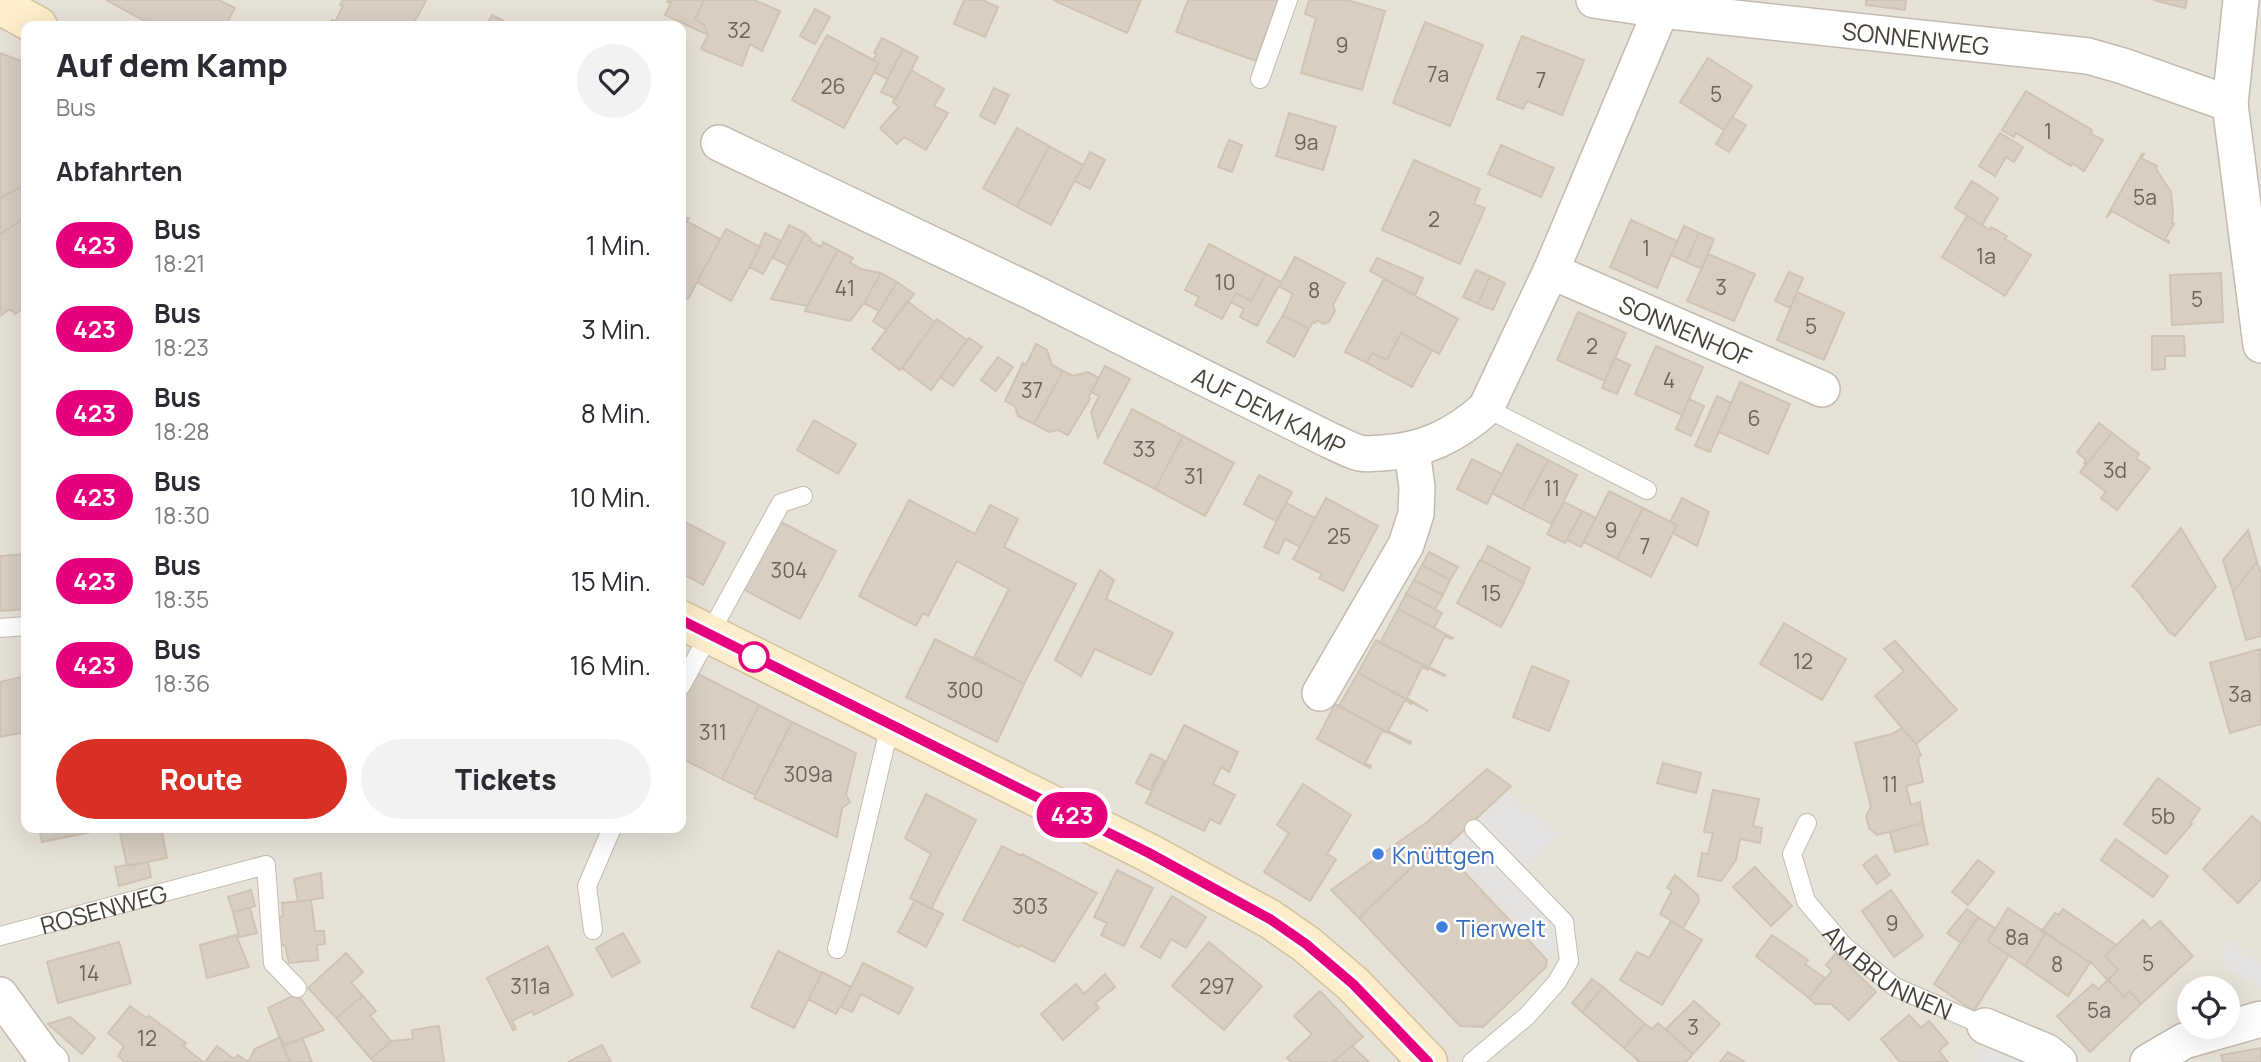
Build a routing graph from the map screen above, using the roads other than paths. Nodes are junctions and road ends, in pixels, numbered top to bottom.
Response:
1 (1288, 0) edge
2 (1594, 0) edge
3 (2241, 0) edge
4 (0, 5) edge
5 (1731, 9) edge
6 (1661, 10) junction
7 (29, 21) edge
8 (1260, 79) dead end
9 (2230, 104) junction
10 (719, 143) dead end
11 (2255, 246) edge
12 (1551, 271) junction
13 (2261, 345) edge
14 (1822, 389) dead end
15 (1486, 408) junction
16 (1412, 450) junction
17 (1647, 490) dead end
18 (803, 496) dead end
19 (21, 626) edge
20 (0, 628) edge
21 (695, 628) edge
22 (686, 665) edge
23 (1320, 693) dead end
24 (890, 725) junction
25 (1807, 822) dead end
26 (1474, 829) dead end
27 (609, 833) edge
28 (593, 930) dead end
29 (0, 936) edge
30 (837, 949) dead end
31 (297, 989) dead end
32 (0, 995) edge
33 (2261, 1019) edge
34 (1985, 1026) joint
35 (51, 1062) edge
36 (1428, 1062) edge
37 (1472, 1062) edge
38 (2059, 1062) edge
39 (2148, 1062) edge

1 - 8 lane
2 - 6 street, SONNENWEG
3 - 9 street
4 - 7 main road
5 - 6 street, SONNENWEG
5 - 9 street, SONNENWEG
6 - 12 street, AUF DEM KAMP
9 - 11 street
10 - 16 street, AUF DEM KAMP
11 - 13 street
12 - 14 street, SONNENHOF
12 - 15 street, AUF DEM KAMP
15 - 16 street, AUF DEM KAMP
15 - 17 lane
16 - 23 street
18 - 21 lane
19 - 20 lane
21 - 22 lane
21 - 24 main road
24 - 30 lane
24 - 36 main road
25 - 34 lane, AM BRUNNEN
26 - 37 lane
27 - 28 lane
29 - 31 lane, ROSENWEG
32 - 35 street
33 - 39 street
34 - 38 street, AM BRUNNEN

